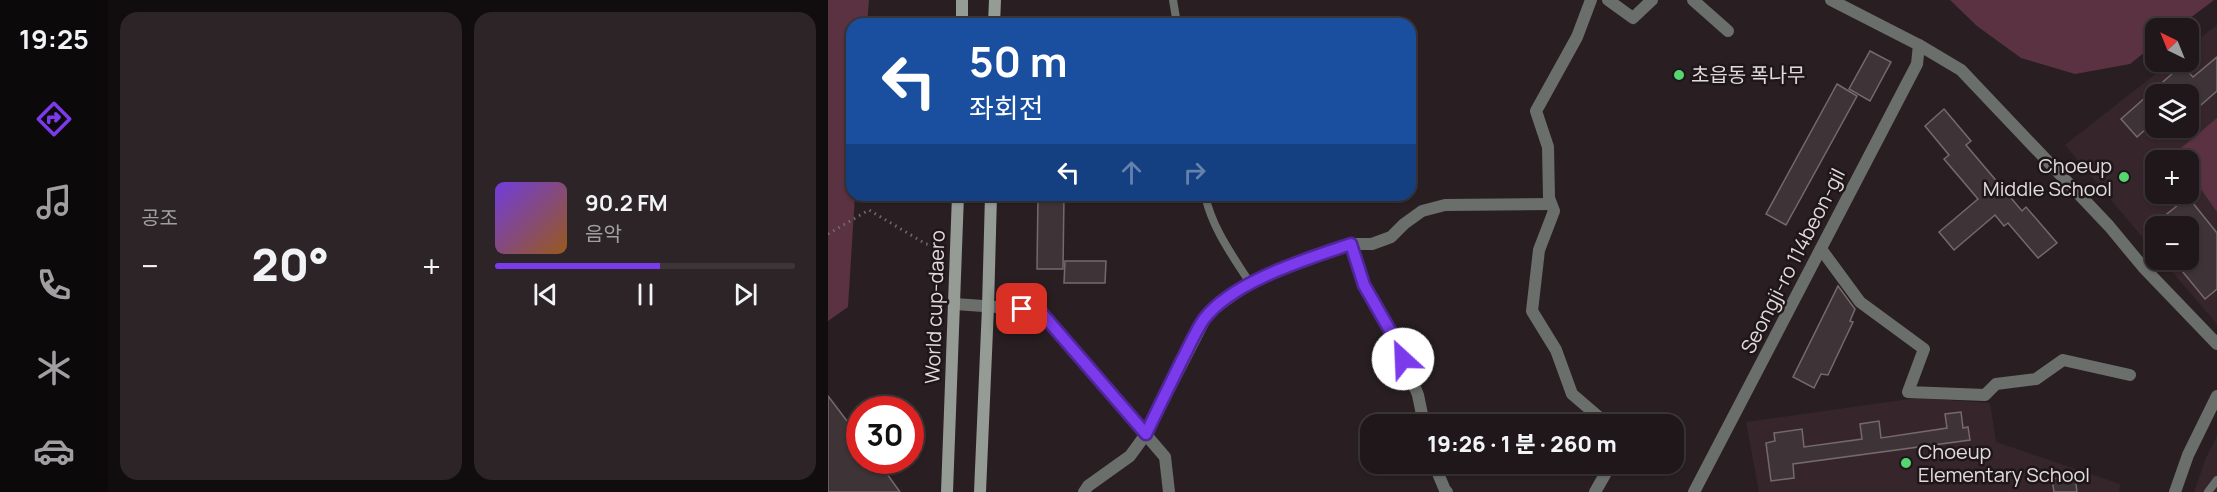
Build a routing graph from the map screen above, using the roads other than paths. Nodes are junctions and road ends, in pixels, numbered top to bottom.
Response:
1 (956, 0) edge
2 (962, 0) edge
3 (995, 0) edge
4 (1173, 0) edge
5 (1592, 0) edge
6 (1608, 0) edge
7 (1652, 0) edge
8 (1693, 0) edge
9 (1831, 0) edge
10 (961, 18) edge
11 (962, 18) edge
12 (994, 18) edge
13 (1176, 18) edge
14 (1728, 31) dead end
15 (1919, 45) junction
16 (958, 201) edge
17 (991, 201) edge
18 (1206, 201) edge
19 (1551, 204) junction
20 (1351, 244) junction
21 (1821, 249) junction
22 (1250, 284) junction
23 (955, 304) junction
24 (988, 307) junction
25 (2217, 344) edge
26 (2130, 375) dead end
27 (2217, 396) edge
28 (1422, 414) edge
29 (1595, 414) edge
30 (1146, 434) junction
31 (1438, 474) edge
32 (1605, 474) edge
33 (2217, 480) edge
34 (947, 492) edge
35 (981, 492) edge
36 (1084, 492) edge
37 (1169, 492) edge
38 (1447, 492) edge
39 (1595, 492) edge
40 (1694, 492) edge
41 (2175, 492) edge
42 (2208, 492) edge

1 - 10 main road
2 - 11 main road
3 - 12 main road
4 - 13 lane
5 - 19 street
6 - 7 street
8 - 14 street
9 - 15 street
15 - 21 street, Seongji-ro 114beon-gil
15 - 25 street
16 - 23 main road, World cup-daero
17 - 24 main road
18 - 22 lane
19 - 20 street
19 - 29 street
20 - 22 street
20 - 28 street
21 - 26 street
21 - 40 street, Seongji-ro 114beon-gil
22 - 30 street
23 - 24 street
23 - 34 main road, World cup-daero
24 - 30 street
24 - 35 main road
27 - 41 street
30 - 36 street
30 - 37 street
31 - 38 street
32 - 39 street
33 - 42 lane

